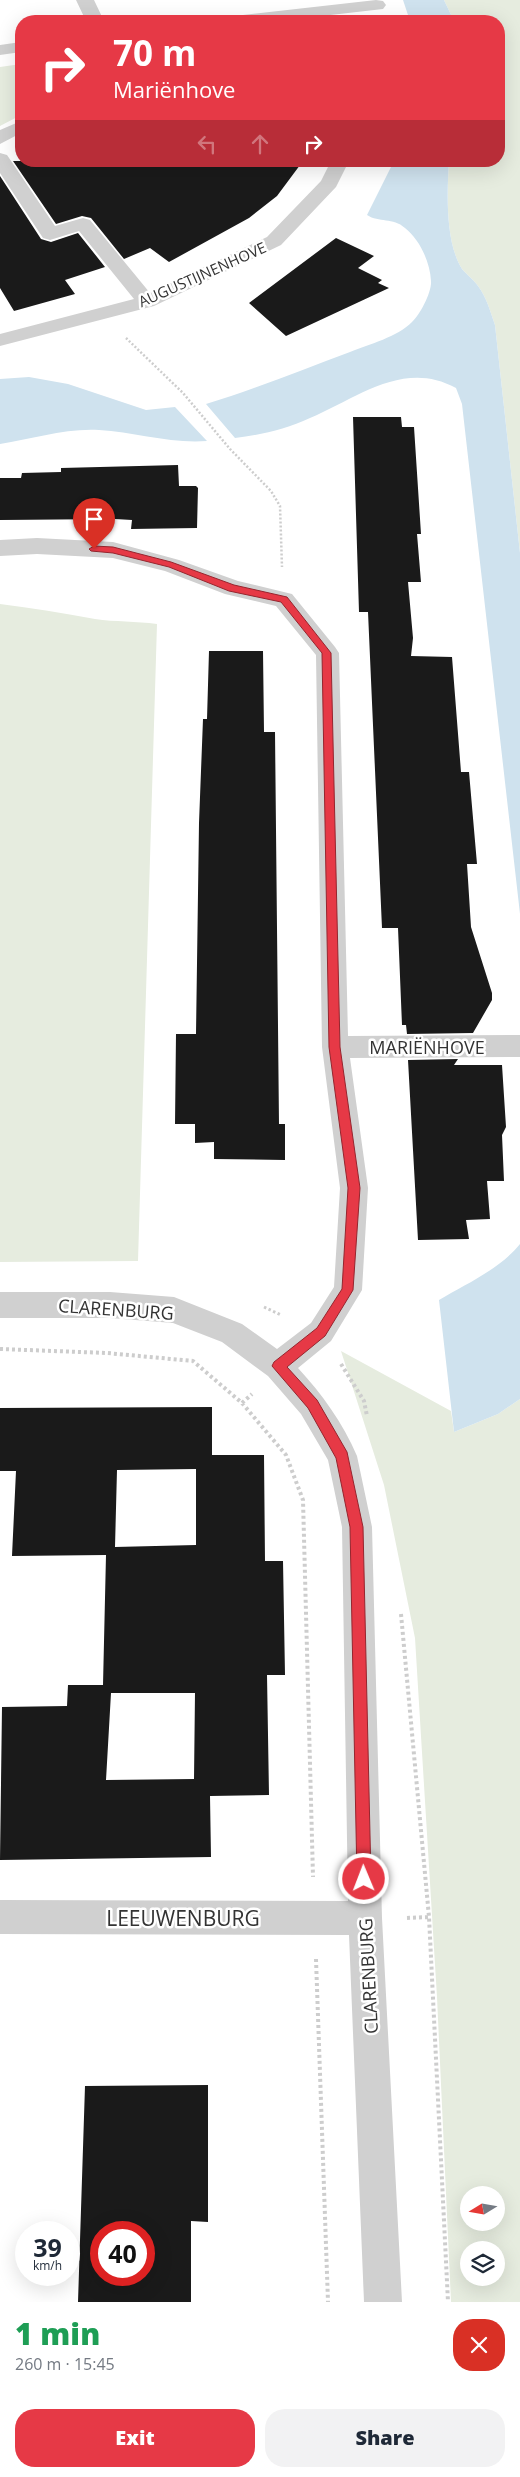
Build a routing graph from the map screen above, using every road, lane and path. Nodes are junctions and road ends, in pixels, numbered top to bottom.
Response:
1 (85, 0) edge
2 (378, 9) edge
3 (92, 15) edge
4 (306, 15) edge
5 (15, 48) edge
6 (0, 50) edge
7 (15, 129) edge
8 (0, 138) edge
9 (0, 159) edge
10 (337, 167) edge
11 (147, 302) junction
12 (99, 313) junction
13 (0, 340) edge
14 (0, 548) edge
15 (284, 600) junction
16 (520, 1046) edge
17 (335, 1047) junction
18 (0, 1305) edge
19 (0, 1349) edge
20 (278, 1366) junction
21 (0, 1917) edge
22 (365, 1918) junction
23 (315, 1919) junction
24 (328, 2302) edge
25 (383, 2302) edge

1 - 3 street
2 - 4 street
5 - 6 street
7 - 8 street
9 - 11 street
10 - 11 street, AUGUSTIJNENHOVE
11 - 12 street, AUGUSTIJNENHOVE
12 - 13 street, AUGUSTIJNENHOVE
12 - 15 path
14 - 15 street
15 - 17 street
16 - 17 street, MARIËNHOVE
17 - 20 street
18 - 20 street, CLARENBURG
19 - 23 path
20 - 22 street, CLARENBURG
21 - 23 street, LEEUWENBURG
22 - 23 street, LEEUWENBURG
22 - 25 street, CLARENBURG
23 - 24 path

